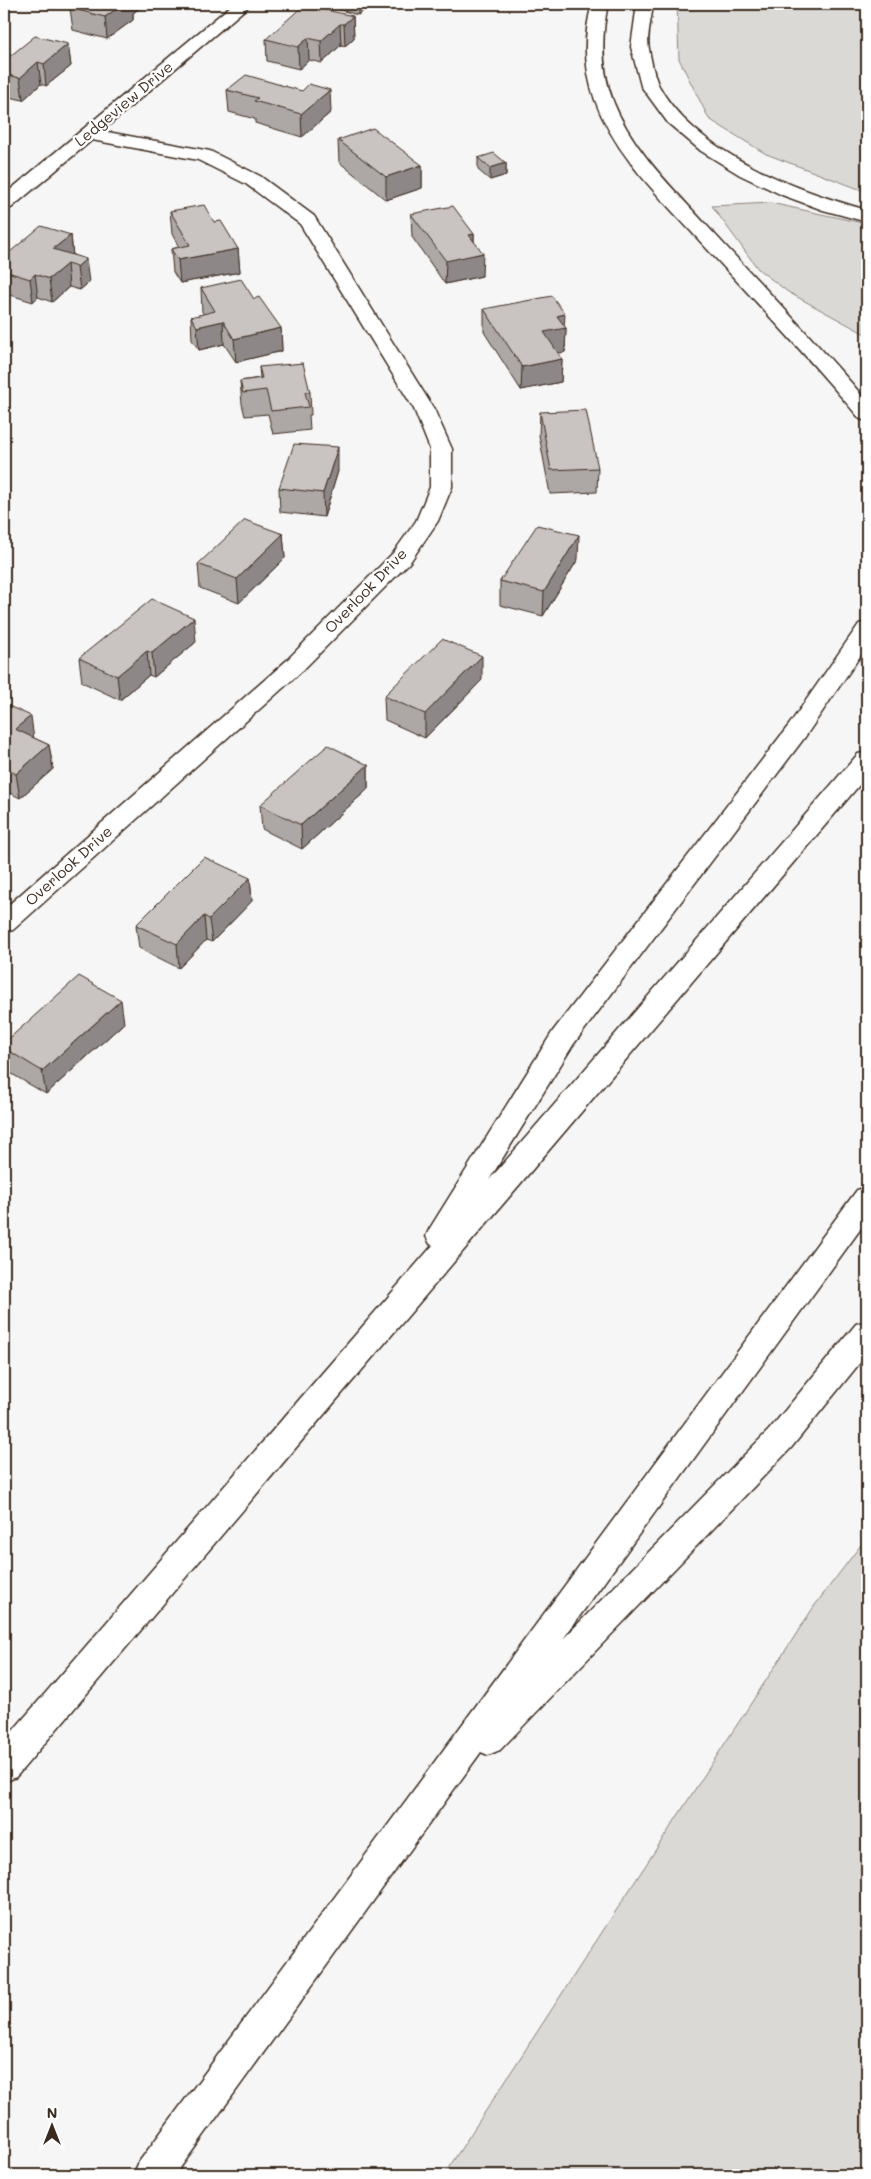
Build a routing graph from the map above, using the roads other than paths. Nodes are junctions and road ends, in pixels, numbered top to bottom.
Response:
1 (243, 4) edge
2 (600, 4) edge
3 (645, 4) edge
4 (90, 134) junction
5 (4, 204) edge
6 (867, 216) edge
7 (867, 415) edge
8 (867, 628) edge
9 (867, 760) edge
10 (7, 915) edge
11 (867, 1198) edge
12 (394, 1311) junction
13 (867, 1332) edge
14 (4, 1766) edge
15 (418, 1811) junction
16 (152, 2175) edge

1 - 4 main road, Ledgeview Drive
2 - 7 main road
3 - 6 main road
4 - 5 main road, Ledgeview Drive
4 - 10 main road, Overlook Drive
8 - 12 main road
9 - 12 main road
11 - 15 main road
12 - 14 main road
13 - 15 main road
15 - 16 main road

